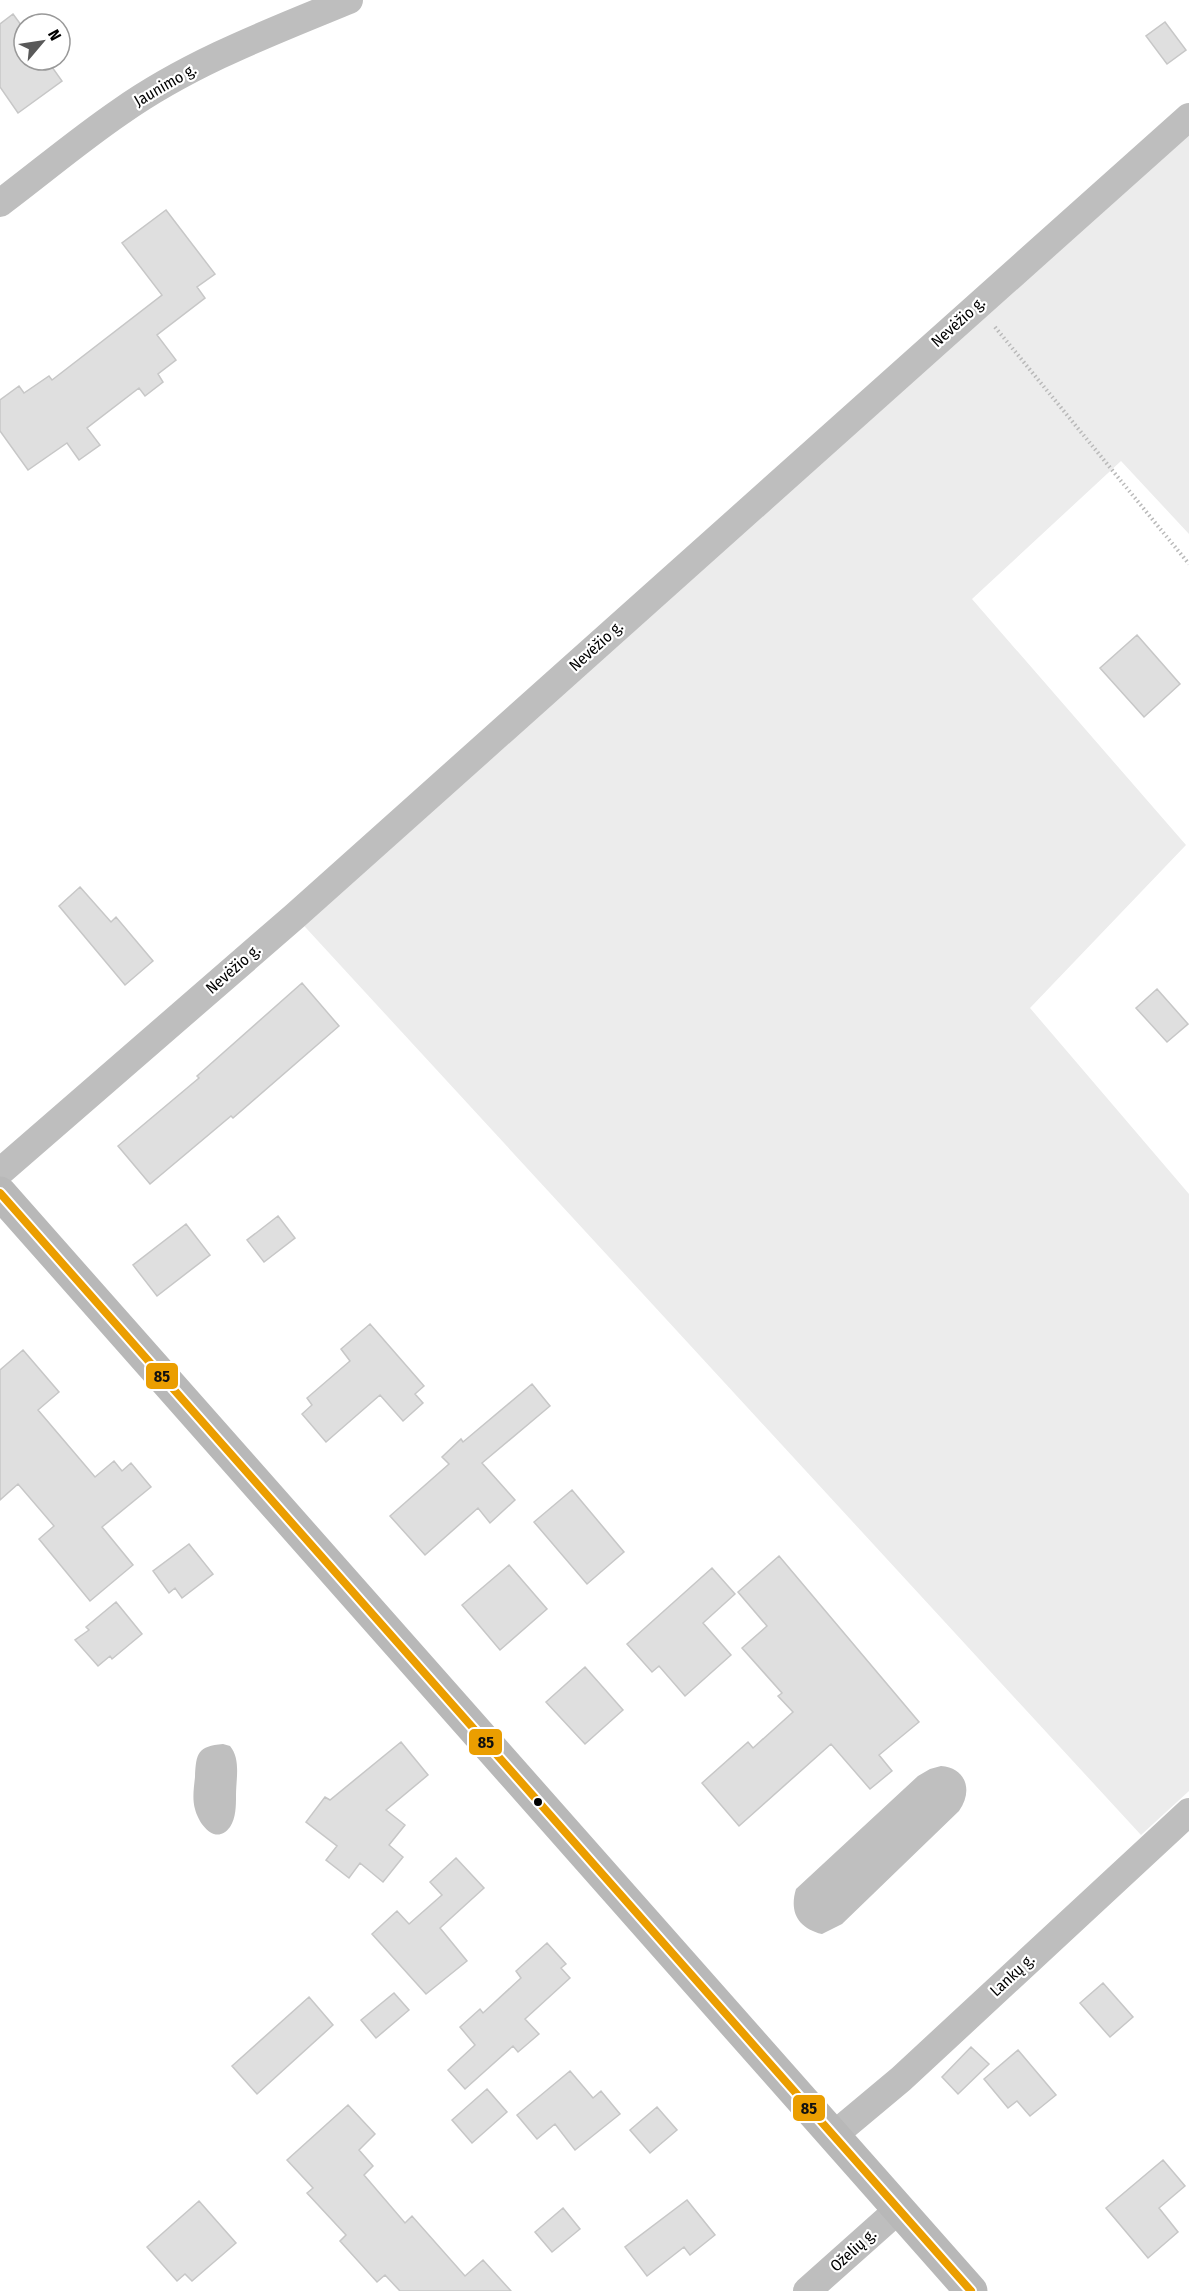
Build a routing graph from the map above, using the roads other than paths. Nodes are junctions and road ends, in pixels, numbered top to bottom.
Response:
1 (349, 0) edge
2 (1189, 117) edge
3 (0, 203) edge
4 (0, 1172) edge
5 (0, 1193) edge
6 (1189, 1812) edge
7 (834, 2135) junction
8 (899, 2209) junction
9 (807, 2291) edge
10 (971, 2291) edge

1 - 3 street, Jaunimo g.
2 - 4 street, Nevėžio g.
5 - 7 main road
6 - 7 street, Lankų g.
7 - 8 main road
8 - 9 street, Oželių g.
8 - 10 main road

